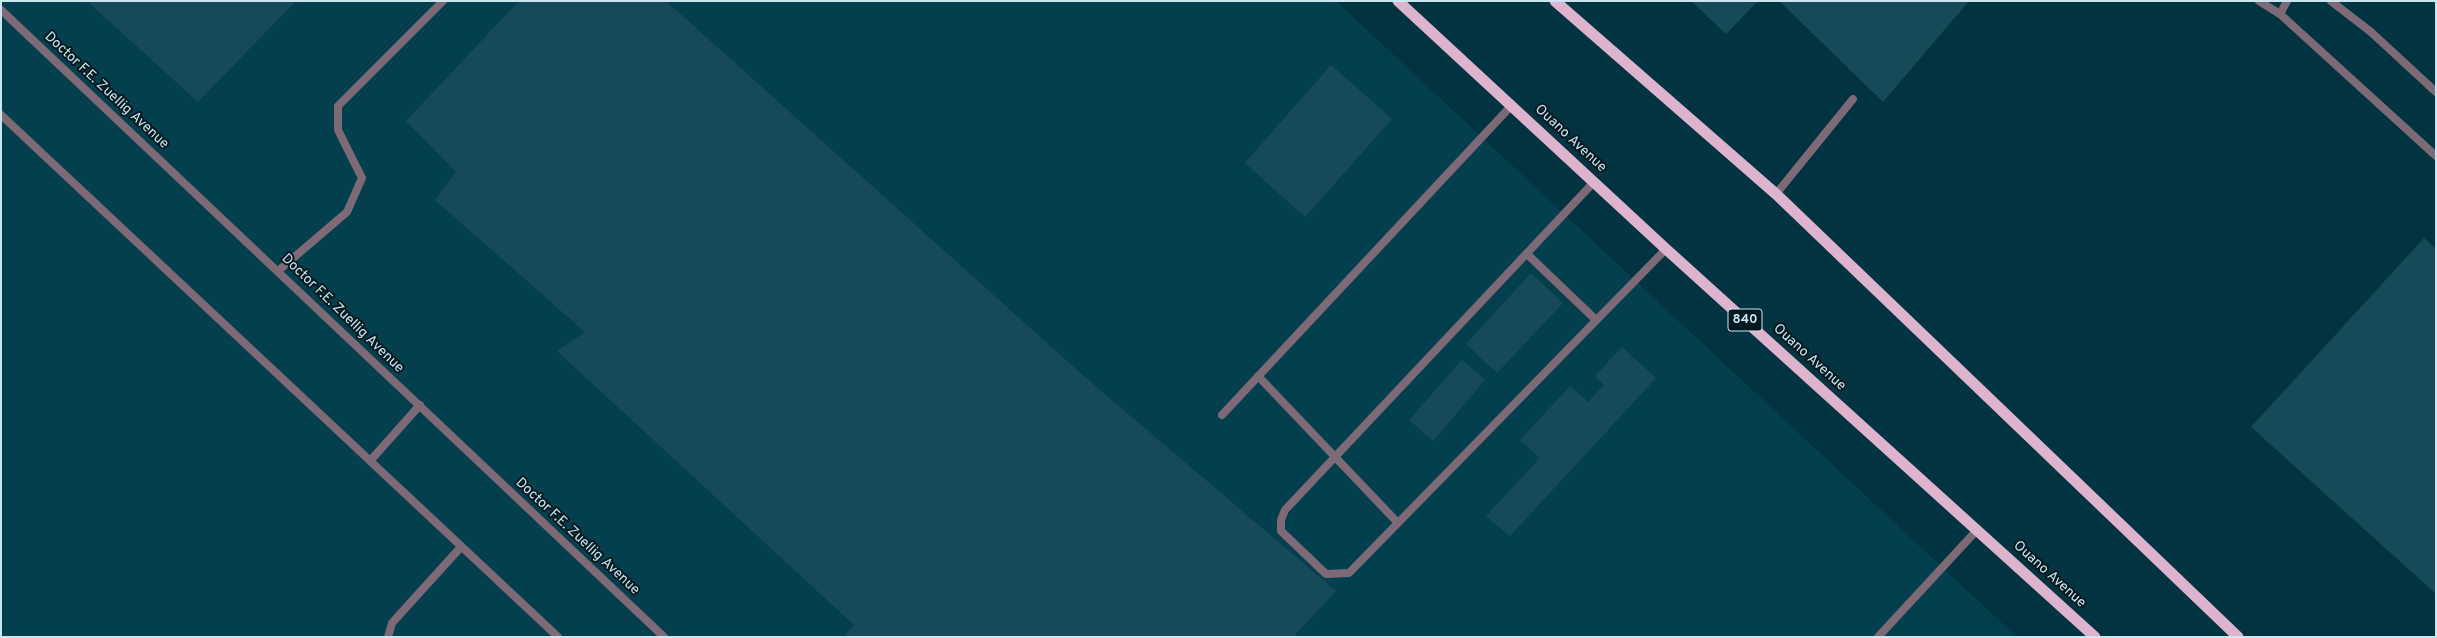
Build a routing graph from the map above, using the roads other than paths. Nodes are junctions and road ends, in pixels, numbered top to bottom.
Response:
1 (443, 1) edge
2 (1398, 1) edge
3 (1555, 1) edge
4 (2259, 1) edge
5 (2287, 1) edge
6 (2331, 1) edge
7 (1, 10) edge
8 (2280, 14) junction
9 (2436, 92) edge
10 (1853, 99) dead end
11 (1512, 105) junction
12 (1, 115) edge
13 (2436, 156) edge
14 (1594, 182) junction
15 (1776, 194) junction
16 (1666, 249) junction
17 (1527, 254) junction
18 (278, 270) junction
19 (1596, 320) junction
20 (1258, 376) junction
21 (420, 405) junction
22 (1222, 415) dead end
23 (1335, 457) junction
24 (370, 461) junction
25 (1398, 523) junction
26 (1977, 530) junction
27 (460, 548) junction
28 (388, 637) edge
29 (558, 637) edge
30 (664, 637) edge
31 (1878, 637) edge
32 (2095, 637) edge
33 (2238, 637) edge

1 - 18 street
2 - 11 highway, Ouano Avenue / 840
3 - 15 highway
4 - 8 street
5 - 8 street
6 - 9 street
7 - 18 street, Doctor F.E. Zuellig Avenue
8 - 13 street
10 - 15 street
11 - 14 highway, Ouano Avenue / 840
11 - 20 street
12 - 24 street
14 - 16 highway, Ouano Avenue / 840
14 - 17 street
15 - 33 highway
16 - 19 street
16 - 26 highway, Ouano Avenue / 840
17 - 19 street
17 - 23 street
18 - 21 street, Doctor F.E. Zuellig Avenue
19 - 25 street
20 - 22 street
20 - 23 street
21 - 24 street
21 - 30 street, Doctor F.E. Zuellig Avenue
23 - 25 street
23 - 25 street
24 - 27 street
26 - 31 street
26 - 32 highway, Ouano Avenue / 840
27 - 28 street
27 - 29 street

